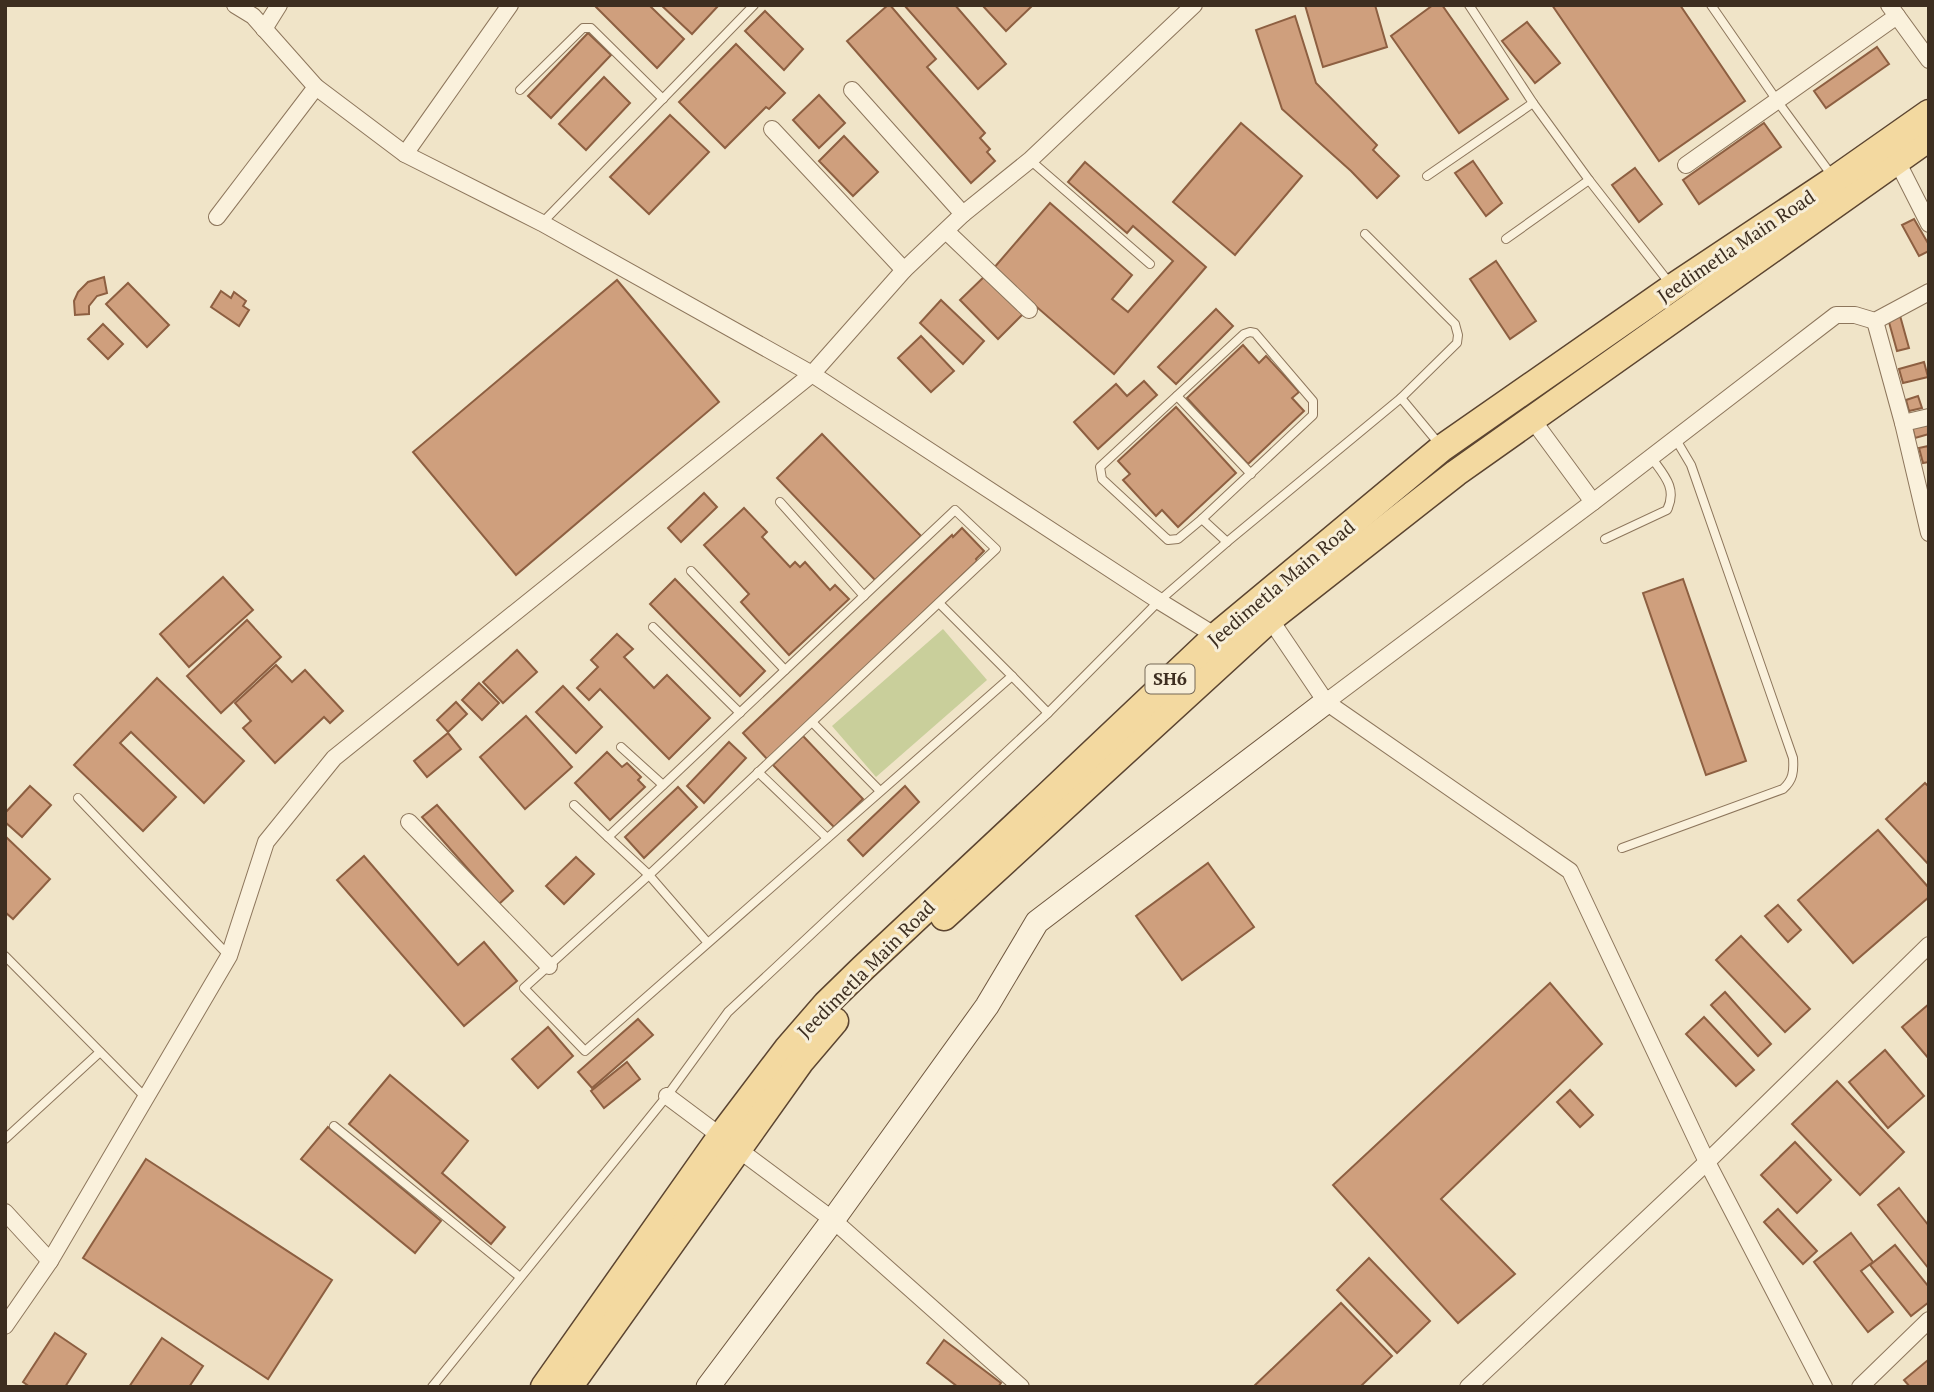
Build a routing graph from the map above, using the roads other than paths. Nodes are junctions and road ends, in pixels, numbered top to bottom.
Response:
1 (235, 5) edge
2 (279, 5) edge
3 (510, 5) edge
4 (754, 5) edge
5 (1194, 5) edge
6 (1469, 5) edge
7 (1711, 5) edge
8 (1893, 10) edge
9 (264, 29) junction
10 (1929, 60) edge
11 (316, 87) junction
12 (520, 90) dead end
13 (852, 90) dead end
14 (663, 99) junction
15 (1778, 102) junction
16 (1533, 103) junction
17 (1929, 113) edge
18 (772, 129) dead end
19 (1929, 138) edge
20 (405, 154) junction
21 (1896, 159) junction
22 (1030, 160) junction
23 (1686, 165) dead end
24 (1427, 176) dead end
25 (1835, 179) junction
26 (1588, 180) junction
27 (963, 214) junction
28 (217, 217) dead end
29 (542, 223) junction
30 (1929, 224) edge
31 (946, 231) junction
32 (1365, 234) dead end
33 (1506, 239) dead end
34 (1150, 264) dead end
35 (904, 270) junction
36 (1672, 287) junction
37 (1929, 292) edge
38 (1029, 310) dead end
39 (1875, 321) junction
40 (811, 374) junction
41 (1177, 396) junction
42 (1401, 398) junction
43 (1929, 417) edge
44 (1532, 419) junction
45 (1903, 423) junction
46 (1675, 438) junction
47 (1442, 448) junction
48 (1651, 457) junction
49 (1251, 474) junction
50 (780, 502) dead end
51 (1592, 502) junction
52 (1202, 519) junction
53 (1929, 533) edge
54 (1605, 539) dead end
55 (1227, 542) junction
56 (691, 570) dead end
57 (864, 596) junction
58 (1159, 601) junction
59 (939, 603) junction
60 (1270, 619) junction
61 (653, 627) dead end
62 (1216, 636) junction
63 (785, 670) junction
64 (1012, 676) junction
65 (1326, 702) junction
66 (740, 713) junction
67 (1048, 713) junction
68 (812, 722) junction
69 (621, 747) dead end
70 (758, 772) junction
71 (663, 785) junction
72 (880, 791) junction
73 (78, 798) dead end
74 (574, 805) dead end
75 (409, 822) dead end
76 (608, 837) junction
77 (827, 838) junction
78 (1622, 848) dead end
79 (649, 876) junction
80 (708, 943) junction
81 (1929, 946) edge
82 (5, 956) edge
83 (229, 956) junction
84 (549, 966) junction
85 (100, 1052) junction
86 (667, 1096) junction
87 (146, 1098) junction
88 (334, 1126) dead end
89 (5, 1139) edge
90 (729, 1142) junction
91 (1707, 1162) junction
92 (5, 1212) edge
93 (833, 1220) junction
94 (50, 1261) junction
95 (520, 1277) junction
96 (1929, 1320) edge
97 (5, 1326) edge
98 (432, 1387) edge
99 (544, 1387) edge
100 (569, 1387) edge
101 (708, 1387) edge
102 (1021, 1387) edge
103 (1468, 1387) edge
104 (1824, 1387) edge
105 (1860, 1387) edge

1 - 9 street
2 - 9 street
3 - 20 street
4 - 14 lane
5 - 22 street
6 - 16 lane
7 - 15 lane
8 - 10 street
8 - 15 street
9 - 11 street
11 - 20 street
11 - 28 street
12 - 14 lane
13 - 27 street
14 - 29 lane
15 - 23 street
15 - 25 lane
16 - 24 lane
16 - 26 lane
17 - 25 main road, Jeedimetla Main Road / SH6
18 - 35 street
19 - 21 main road, Jeedimetla Main Road / SH6
20 - 29 street
21 - 30 street
21 - 44 main road, Jeedimetla Main Road / SH6
22 - 27 street
22 - 34 lane
25 - 36 main road, Jeedimetla Main Road / SH6
26 - 33 lane
26 - 36 lane
27 - 31 street
29 - 40 street
31 - 35 street
31 - 38 street
32 - 42 lane
35 - 40 street
36 - 47 main road, Jeedimetla Main Road / SH6
37 - 39 street
39 - 45 street
39 - 46 street
40 - 58 street
40 - 83 street
41 - 49 lane
41 - 49 lane
41 - 52 lane
42 - 47 lane
42 - 55 lane
43 - 45 street
44 - 51 street
44 - 60 main road, Jeedimetla Main Road / SH6
45 - 53 street
46 - 48 street
46 - 78 lane
47 - 62 main road, Jeedimetla Main Road / SH6
48 - 51 street
48 - 54 lane
49 - 52 lane
50 - 57 lane
51 - 65 street
52 - 55 lane
55 - 58 lane
56 - 63 lane
57 - 59 lane
57 - 63 lane
58 - 62 street
58 - 67 lane
59 - 64 lane
59 - 68 lane
60 - 65 street
60 - 90 main road, Jeedimetla Main Road / SH6
61 - 66 lane
62 - 90 main road, Jeedimetla Main Road / SH6
63 - 66 lane
64 - 67 lane
64 - 72 lane
65 - 91 street
65 - 93 street
66 - 71 lane
67 - 86 lane
68 - 70 lane
68 - 72 lane
69 - 71 lane
70 - 77 lane
70 - 79 lane
71 - 76 lane
72 - 77 lane
73 - 83 lane
74 - 76 lane
75 - 84 street
76 - 79 lane
77 - 80 lane
79 - 80 lane
79 - 84 lane
80 - 84 lane
81 - 91 street
82 - 85 lane
83 - 87 street
85 - 87 lane
85 - 89 lane
86 - 90 street
86 - 95 lane
87 - 94 street
88 - 95 lane
90 - 93 street
90 - 99 main road, Jeedimetla Main Road / SH6
90 - 100 main road, Jeedimetla Main Road / SH6
91 - 103 street
91 - 104 street
92 - 94 street
93 - 101 street
93 - 102 street
94 - 97 street
95 - 98 lane
96 - 105 street

